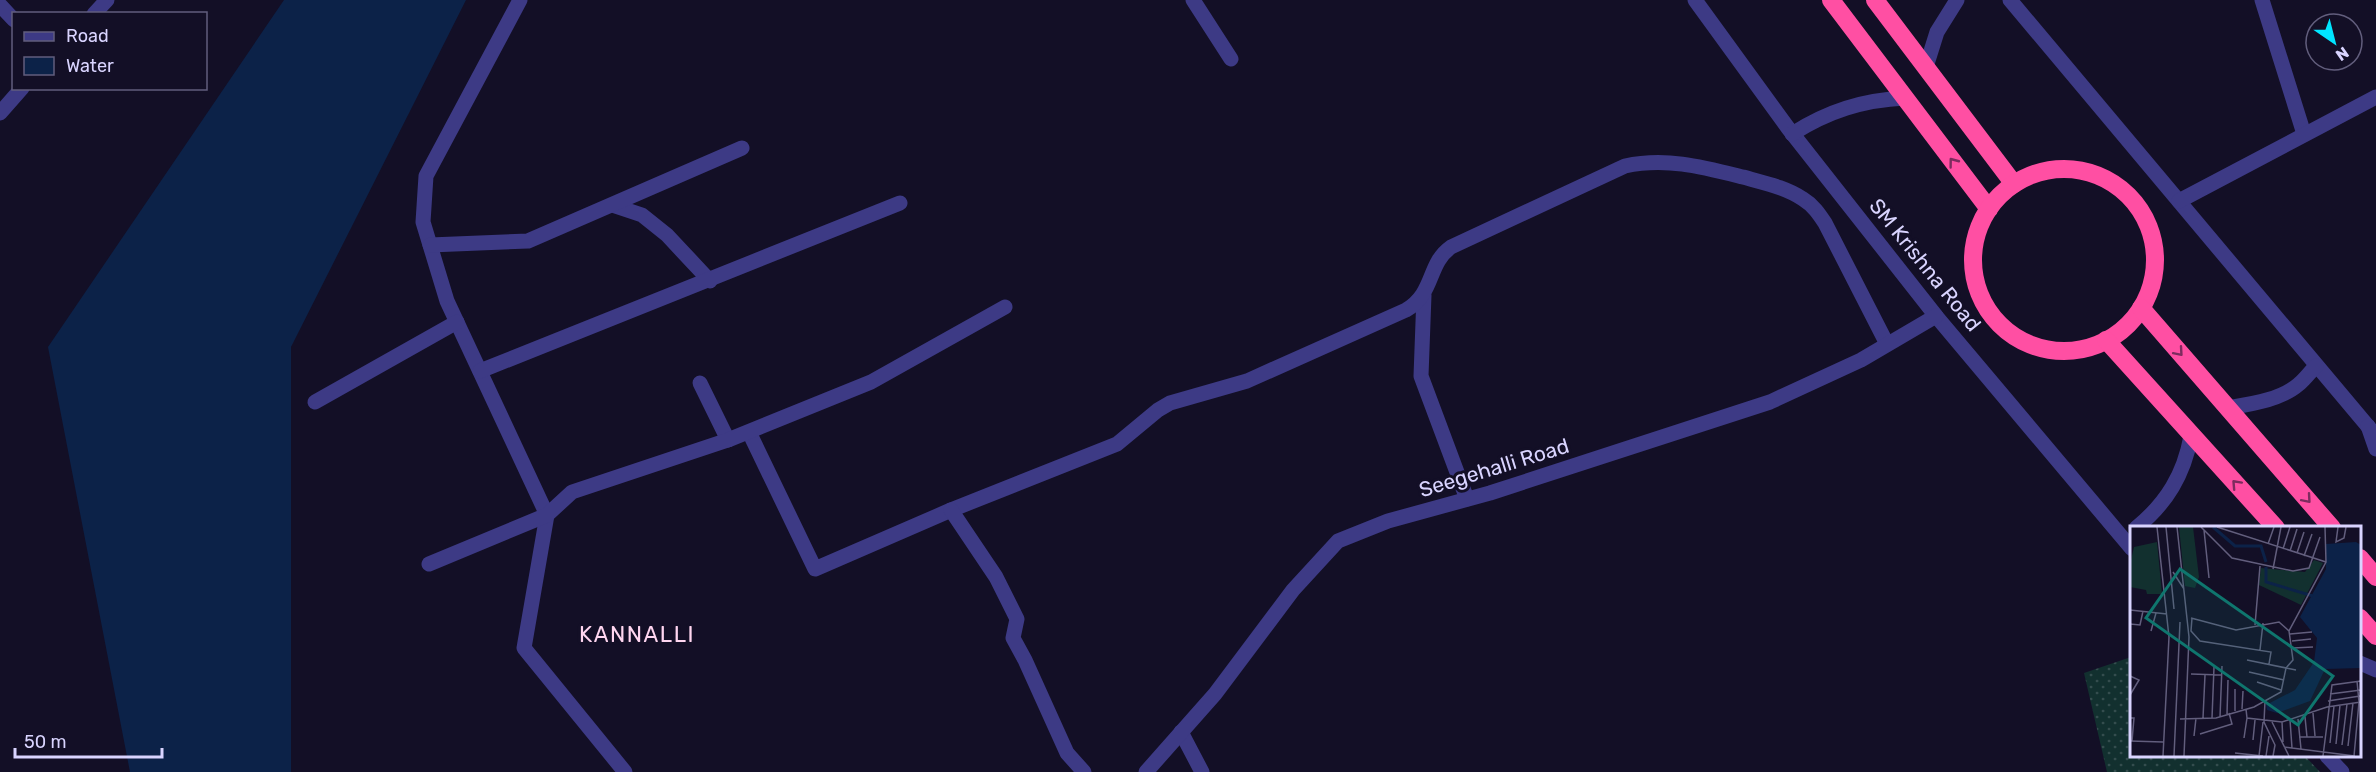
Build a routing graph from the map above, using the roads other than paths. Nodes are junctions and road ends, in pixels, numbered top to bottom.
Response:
1 (107, 0) edge
2 (1193, 0) edge
3 (1695, 0) edge
4 (1831, 0) edge
5 (1875, 0) edge
6 (1957, 0) edge
7 (2010, 0) edge
8 (2262, 0) edge
9 (514, 3) edge
10 (0, 5) edge
11 (96, 12) edge
12 (12, 18) edge
13 (1231, 59) dead end
14 (1926, 67) junction
15 (20, 90) edge
16 (2376, 97) edge
17 (1905, 98) junction
18 (0, 113) edge
19 (1792, 134) junction
20 (2304, 134) junction
21 (742, 148) dead end
22 (2014, 184) junction
23 (2179, 201) junction
24 (900, 203) dead end
25 (612, 205) junction
26 (1989, 209) junction
27 (430, 245) junction
28 (710, 281) junction
29 (1424, 295) junction
30 (1005, 307) dead end
31 (2141, 308) junction
32 (1936, 316) junction
33 (457, 322) junction
34 (2106, 340) junction
35 (1887, 344) junction
36 (2316, 366) junction
37 (480, 371) junction
38 (700, 384) dead end
39 (315, 402) dead end
40 (2227, 408) junction
41 (2372, 431) edge
42 (749, 432) junction
43 (2192, 435) junction
44 (728, 440) junction
45 (2376, 449) edge
46 (1467, 499) junction
47 (951, 510) junction
48 (547, 515) junction
49 (2138, 526) edge
50 (2274, 526) edge
51 (2330, 526) edge
52 (2129, 539) edge
53 (2361, 559) edge
54 (429, 564) dead end
55 (2376, 577) edge
56 (2361, 619) edge
57 (2376, 636) edge
58 (2361, 663) edge
59 (2376, 670) edge
60 (1181, 732) junction
61 (2328, 757) edge
62 (621, 767) edge
63 (605, 772) edge
64 (1084, 772) edge
65 (1146, 772) edge
66 (1202, 772) edge
67 (2342, 772) edge

1 - 11 street
2 - 13 street
3 - 19 street, SM Krishna Road
4 - 17 highway
5 - 14 highway
6 - 14 street
7 - 23 street
8 - 20 street
9 - 27 street
10 - 12 street
14 - 22 highway
15 - 18 street
16 - 20 street
17 - 19 street
26 -> 17 highway
19 - 32 street, SM Krishna Road
20 - 23 street
21 - 25 street
22 - 26 highway
22 - 31 highway
23 - 36 street
24 - 28 street
25 - 27 street
25 - 28 street
26 - 34 highway
27 - 33 street
28 - 37 street
29 - 35 street
29 - 46 street
29 - 47 street
30 - 42 street
31 - 34 highway
31 -> 40 highway
32 - 35 street, Seegehalli Road
32 - 52 street, SM Krishna Road
33 - 37 street
33 - 39 street
34 - 43 highway
35 - 46 street, Seegehalli Road
36 - 40 street
36 - 41 street
37 - 48 street
38 - 44 street
40 -> 51 highway
41 - 45 street
42 - 44 street
42 - 47 street
43 - 49 street
50 -> 43 highway
44 - 48 street
46 - 60 street, Seegehalli Road
47 - 64 street
48 - 54 street
48 - 62 street
53 - 55 highway
56 - 57 highway
58 - 59 street
60 - 65 street, Seegehalli Road
60 - 66 street
61 - 67 street
62 - 63 street

